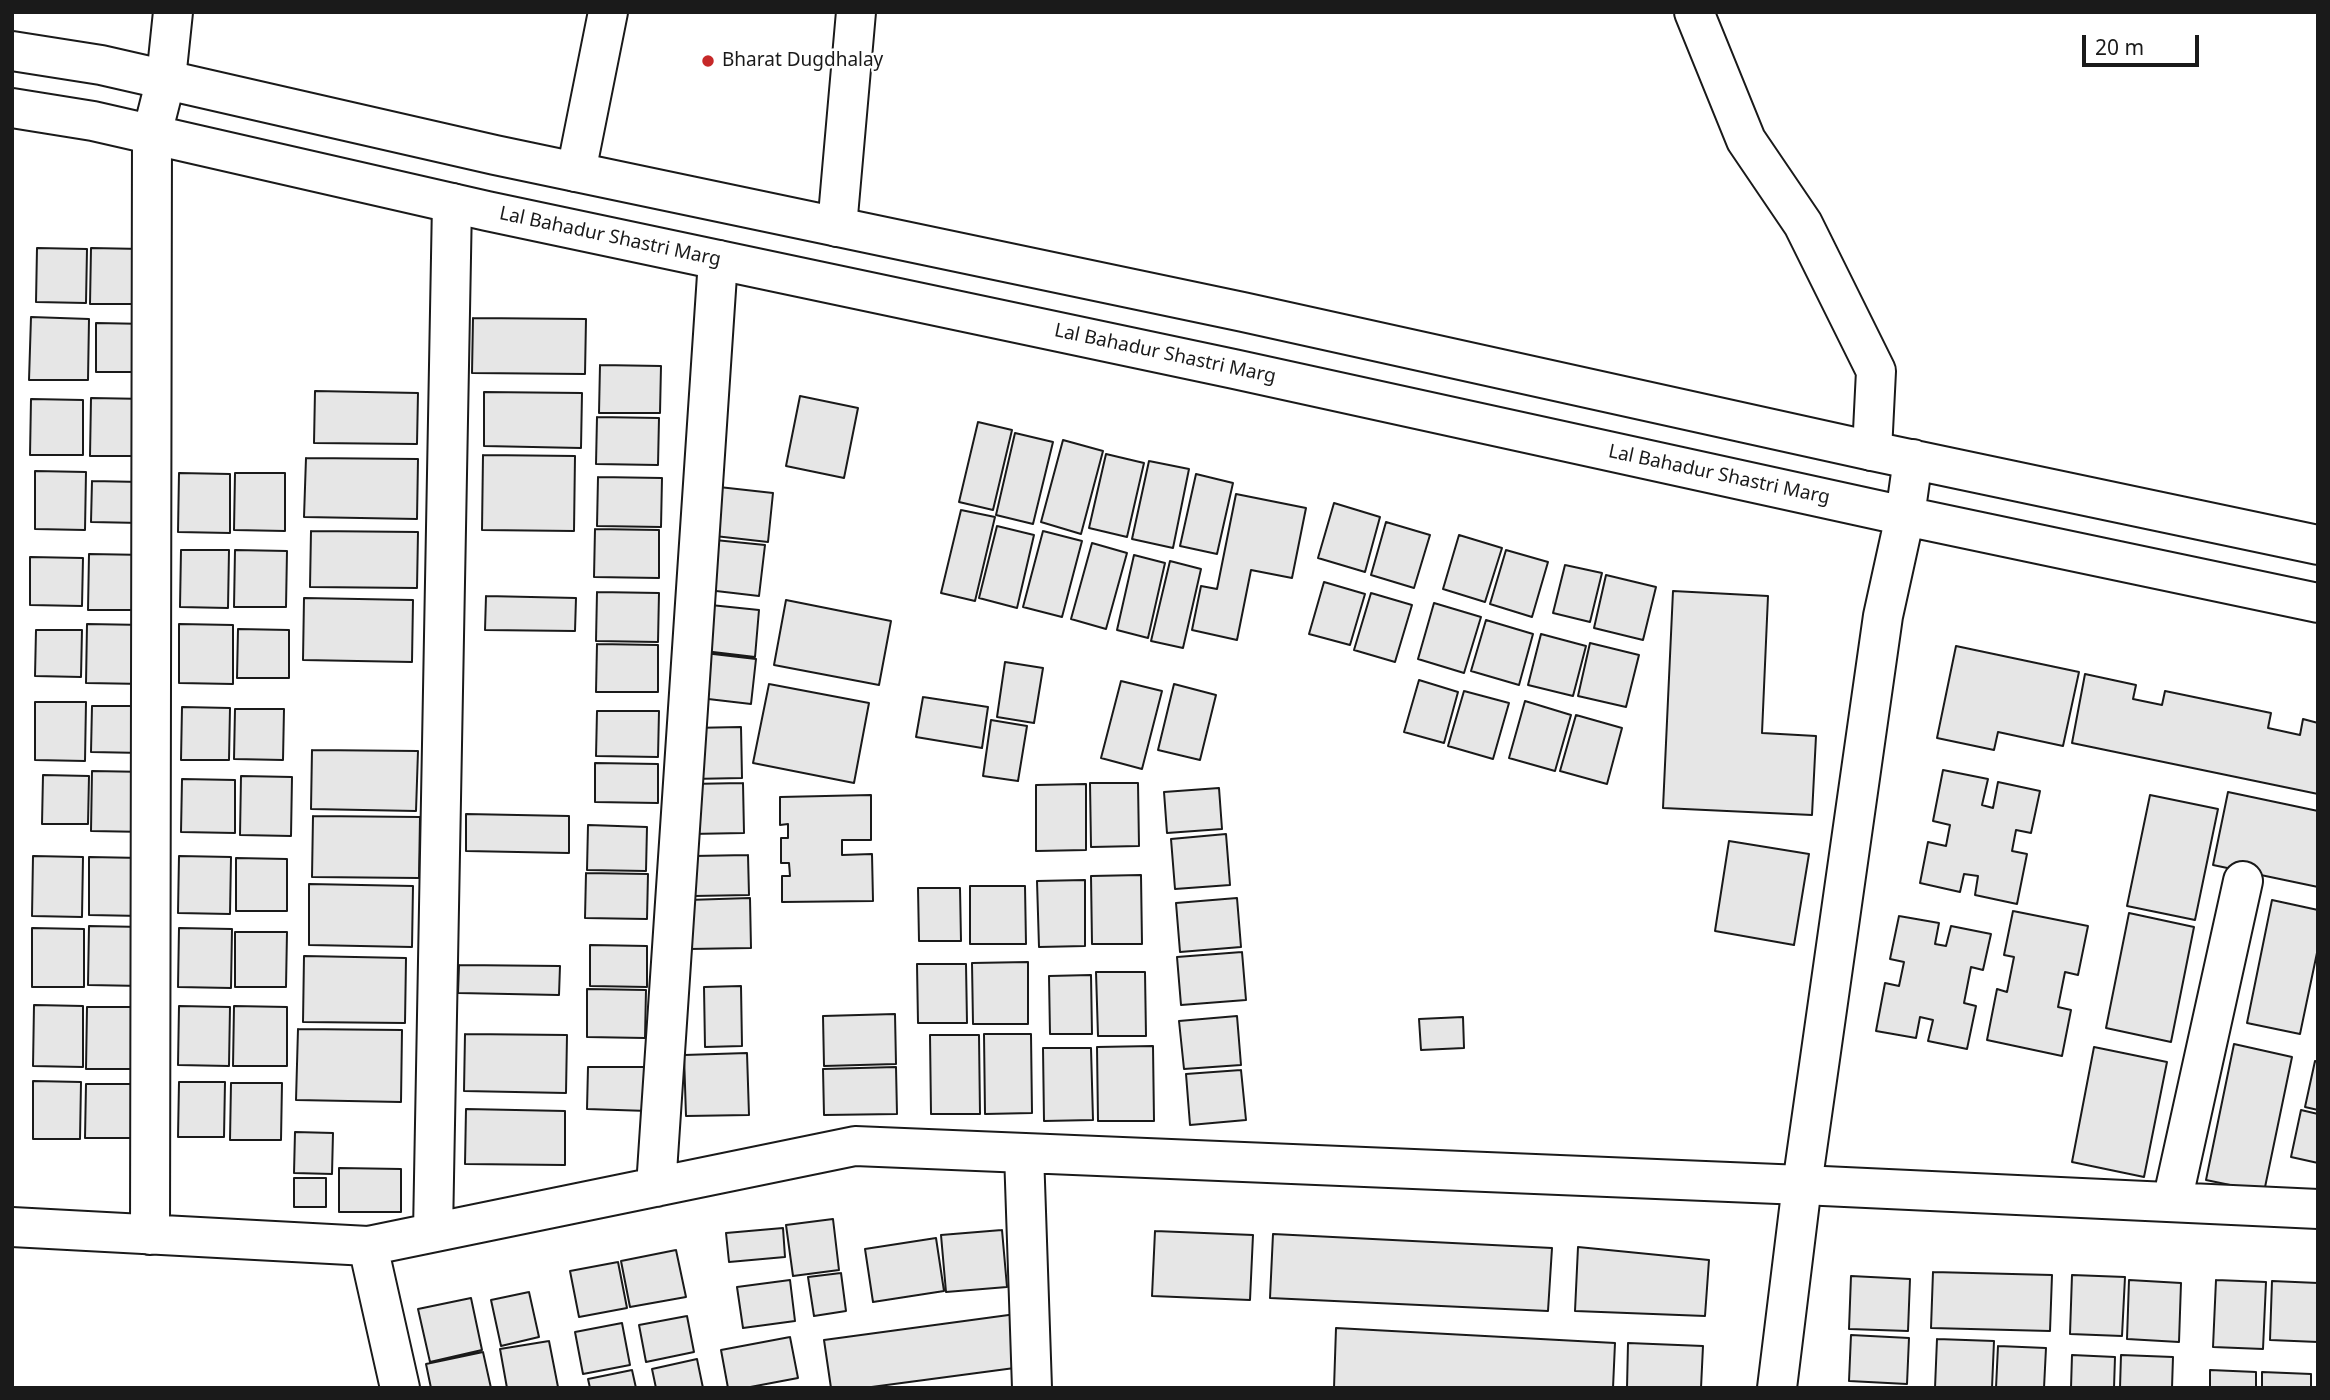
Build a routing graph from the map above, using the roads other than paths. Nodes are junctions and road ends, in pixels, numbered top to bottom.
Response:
1 (173, 12) edge
2 (608, 12) edge
3 (856, 12) edge
4 (1694, 12) edge
5 (12, 51) edge
6 (166, 79) junction
7 (12, 108) edge
8 (152, 134) junction
9 (576, 172) junction
10 (452, 203) junction
11 (837, 228) junction
12 (718, 260) junction
13 (1872, 451) junction
14 (1913, 459) junction
15 (1905, 516) junction
16 (2318, 545) edge
17 (2318, 603) edge
18 (2243, 881) dead end
19 (1024, 1153) junction
20 (1802, 1185) junction
21 (656, 1187) junction
22 (2172, 1202) junction
23 (2318, 1209) edge
24 (12, 1227) edge
25 (433, 1233) junction
26 (150, 1235) junction
27 (368, 1245) junction
28 (400, 1388) edge
29 (1032, 1388) edge
30 (1777, 1388) edge

1 - 6 street
2 - 9 street
3 - 11 street
4 - 13 street
5 - 6 street
6 - 8 street
6 - 9 street
7 - 8 street, Lal Bahadur Shastri Marg
8 - 10 street, Lal Bahadur Shastri Marg
8 - 26 street
9 - 11 street
10 - 12 street, Lal Bahadur Shastri Marg
10 - 25 street
11 - 13 street
12 - 15 street, Lal Bahadur Shastri Marg
12 - 21 street
13 - 14 street
14 - 15 street
14 - 16 street
15 - 17 street, Lal Bahadur Shastri Marg
15 - 20 street
18 - 22 street
19 - 20 street
19 - 21 street
19 - 29 street
20 - 22 street
20 - 30 street
21 - 25 street
22 - 23 street
24 - 26 street
25 - 27 street
26 - 27 street
27 - 28 street

